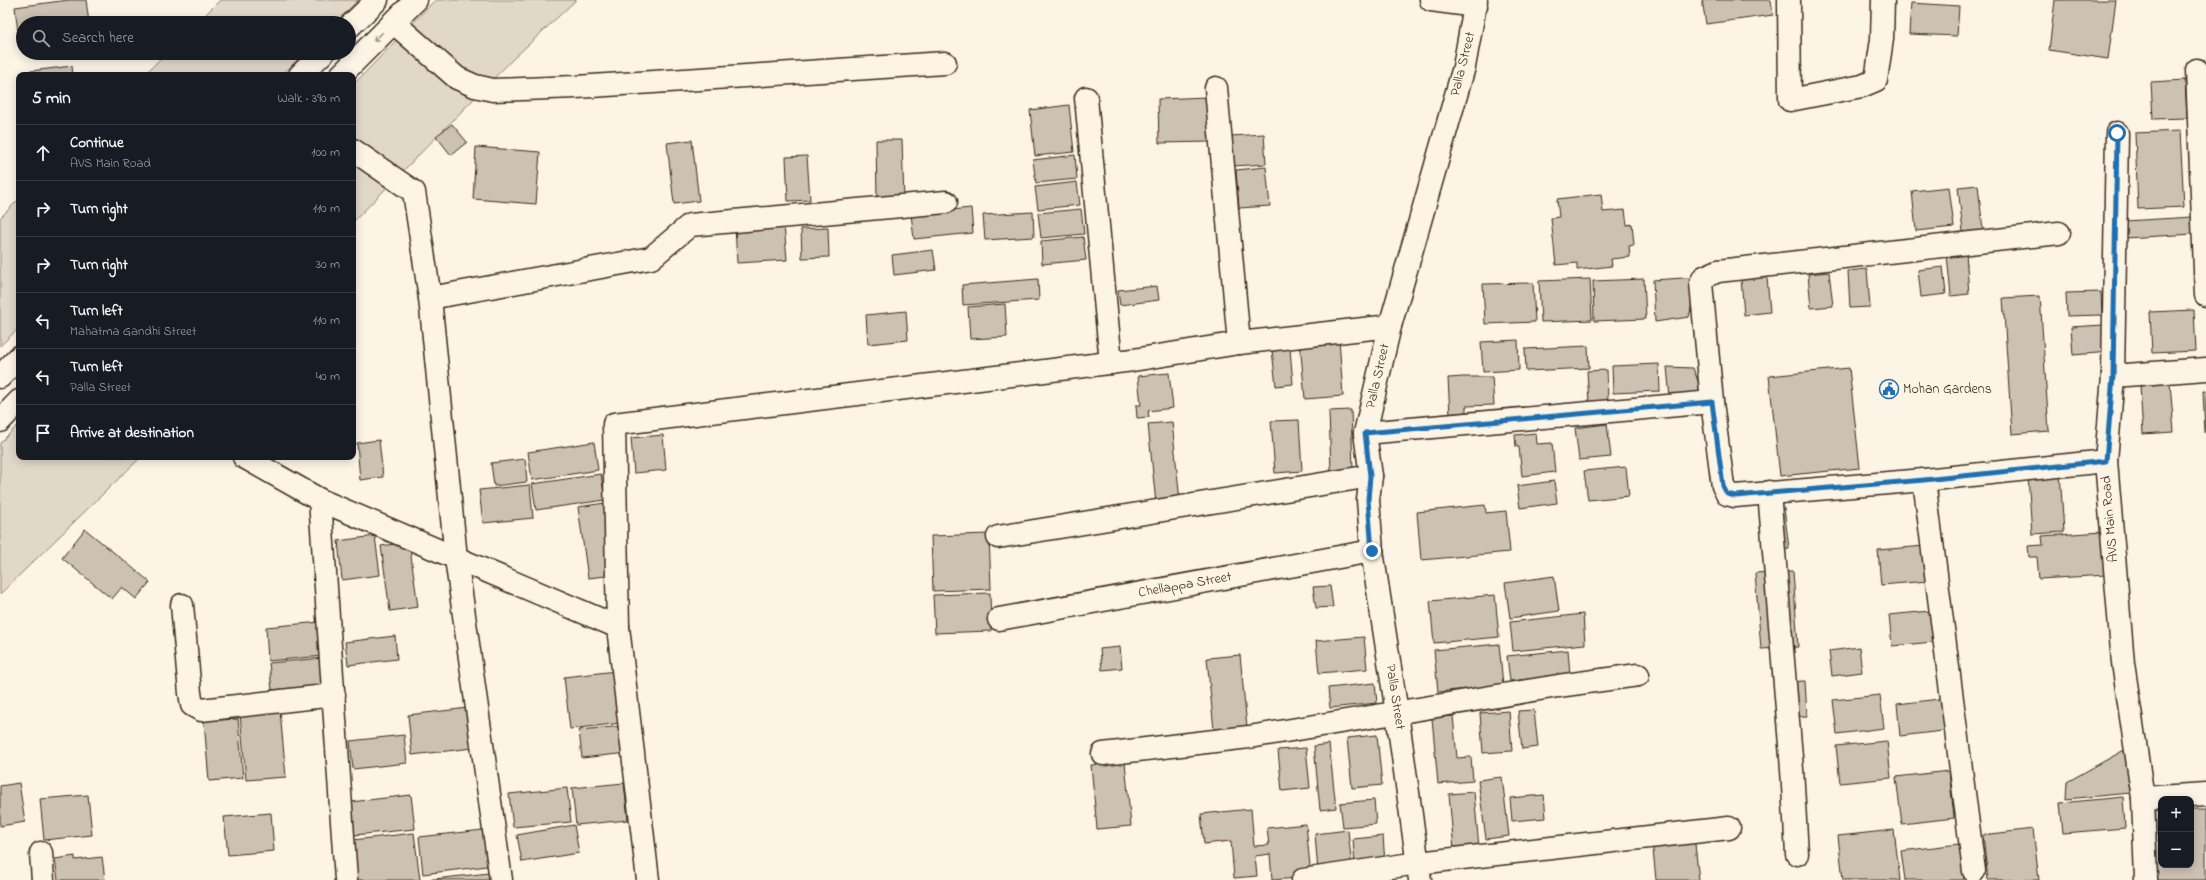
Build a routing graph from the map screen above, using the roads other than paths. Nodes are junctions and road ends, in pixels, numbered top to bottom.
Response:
1 (377, 0) edge
2 (416, 0) edge
3 (1431, 0) edge
4 (1789, 0) edge
5 (1883, 0) edge
6 (1476, 3) edge
7 (356, 20) edge
8 (394, 22) junction
9 (316, 60) edge
10 (356, 60) edge
11 (356, 60) edge
12 (945, 63) dead end
13 (2198, 70) dead end
14 (303, 72) edge
15 (344, 72) edge
16 (1216, 88) dead end
17 (1086, 98) dead end
18 (2117, 133) dead end
19 (356, 152) edge
20 (946, 202) dead end
21 (2204, 219) edge
22 (2058, 233) dead end
23 (2206, 295) edge
24 (430, 298) junction
25 (1390, 326) junction
26 (1239, 343) junction
27 (16, 361) edge
28 (1111, 363) junction
29 (2206, 370) edge
30 (2113, 376) junction
31 (0, 377) edge
32 (1712, 402) junction
33 (16, 404) edge
34 (0, 421) edge
35 (1365, 433) junction
36 (249, 460) edge
37 (2106, 461) junction
38 (1370, 476) junction
39 (1924, 480) junction
40 (1769, 492) junction
41 (320, 500) junction
42 (998, 537) dead end
43 (1372, 551) junction
44 (456, 558) junction
45 (182, 605) dead end
46 (999, 620) dead end
47 (618, 627) junction
48 (1638, 675) dead end
49 (334, 695) junction
50 (1398, 713) junction
51 (1103, 754) dead end
52 (2206, 794) edge
53 (2143, 798) junction
54 (1729, 828) dead end
55 (40, 853) dead end
56 (1797, 854) dead end
57 (1974, 871) dead end
58 (1419, 872) edge
59 (43, 880) edge
60 (346, 880) edge
61 (501, 880) edge
62 (648, 880) edge
63 (1303, 880) edge
64 (2146, 880) edge

1 - 7 street
2 - 8 street
3 - 6 street
4 - 5 street
6 - 25 street, Palla Street
8 -> 10 street
8 - 12 street
9 - 14 street
11 -> 15 street
13 - 21 street
16 - 26 street
17 - 28 street
18 - 30 street, AVS Main Road
19 - 24 street
20 - 24 street
21 - 23 street
22 - 32 street
24 - 44 street
25 - 26 street
25 - 35 street, Palla Street
26 - 28 street
27 - 31 street
28 - 47 street
29 - 30 street
30 - 37 street, AVS Main Road
32 - 35 street
32 - 40 street
33 - 34 street
35 - 38 street, Palla Street
36 - 41 street
37 - 39 street
37 - 53 street, AVS Main Road
38 - 42 street
38 - 43 street, Palla Street
39 - 40 street
39 - 57 street
40 - 56 street
41 - 44 street
41 - 49 street
43 - 46 street, Chellappa Street
43 - 50 street, Palla Street
44 - 47 street
44 - 61 street
45 - 49 street
47 - 62 street
48 - 50 street
49 - 60 street
50 - 51 street
50 - 58 street, Palla Street
52 - 53 street
53 - 64 street, AVS Main Road
54 - 58 street
55 - 59 street
58 - 63 street

